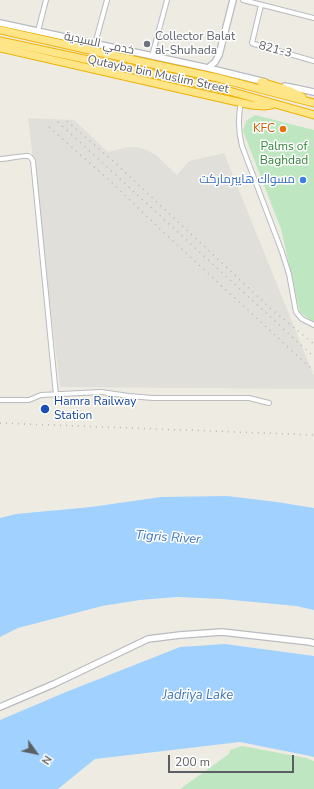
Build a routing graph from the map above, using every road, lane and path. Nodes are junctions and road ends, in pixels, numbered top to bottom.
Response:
1 (46, 0) edge
2 (107, 0) edge
3 (167, 0) edge
4 (234, 0) edge
5 (242, 0) edge
6 (261, 5) junction
7 (314, 18) edge
8 (0, 23) edge
9 (0, 30) edge
10 (38, 31) junction
11 (0, 41) edge
12 (96, 44) junction
13 (0, 48) edge
14 (219, 55) junction
15 (152, 56) junction
16 (314, 60) edge
17 (208, 68) junction
18 (223, 72) junction
19 (261, 82) junction
20 (314, 92) edge
21 (241, 102) junction
22 (310, 102) edge
23 (276, 104) junction
24 (314, 115) edge
25 (0, 159) edge
26 (314, 325) edge
27 (56, 395) junction
28 (0, 400) edge
29 (269, 403) dead end
30 (314, 643) edge
31 (0, 707) edge

1 - 10 street
2 - 12 street
3 - 15 street
4 - 14 street
5 - 6 street
6 - 7 street
6 - 16 street, 821-3
8 - 10 street, خدمي السيدية
9 - 22 highway, Qutayba bin Muslim Street
10 - 12 street, خدمي السيدية
11 - 23 highway, Qutayba bin Muslim Street
12 - 15 street, خدمي السيدية
13 - 21 highway
14 - 17 street
14 - 18 street
15 - 17 street, خدمي السيدية
17 - 18 street, خدمي السيدية
18 - 19 street, خدمي السيدية
19 - 20 street, خدمي السيدية
19 - 22 highway
21 - 23 highway
21 - 26 street
23 - 24 highway, Qutayba bin Muslim Street
25 - 27 street
27 - 28 street
27 - 29 street
30 - 31 street

